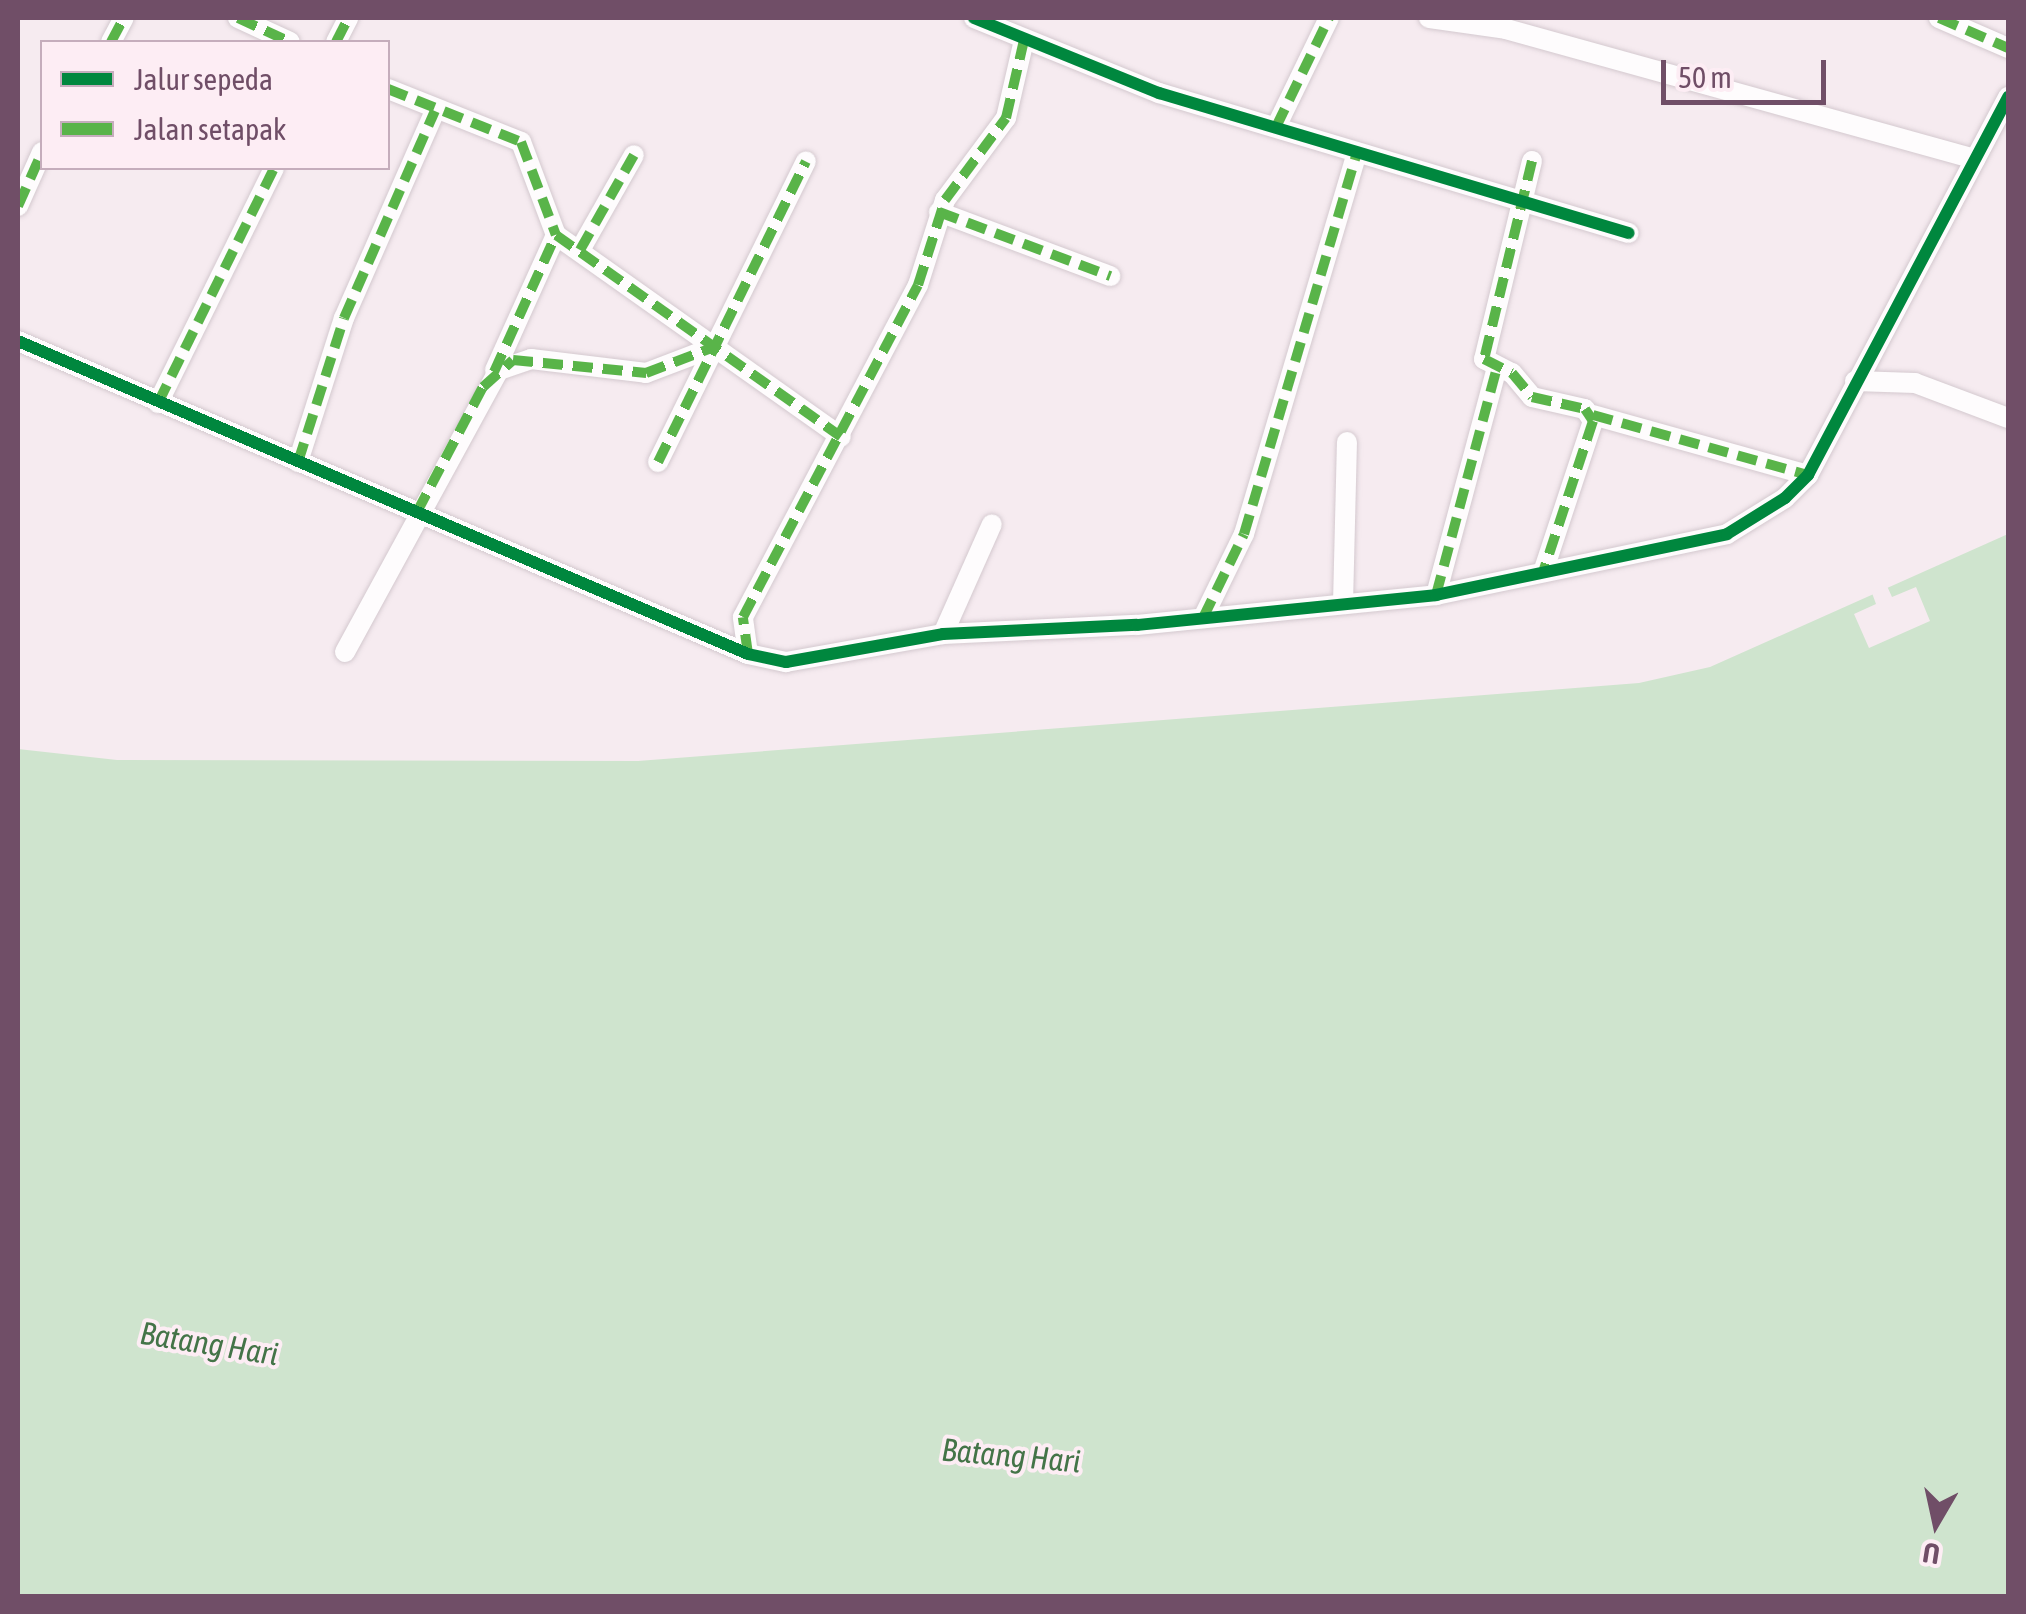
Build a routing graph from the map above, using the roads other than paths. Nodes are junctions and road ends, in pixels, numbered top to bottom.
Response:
1 (124, 18) edge
2 (238, 18) edge
3 (981, 18) edge
4 (1327, 18) edge
5 (1338, 18) edge
6 (1429, 18) edge
7 (1939, 18) edge
8 (112, 40) edge
9 (286, 40) edge
10 (1024, 40) junction
11 (2008, 48) edge
12 (390, 90) edge
13 (2008, 97) edge
14 (436, 111) junction
15 (1276, 126) junction
16 (1357, 152) junction
17 (634, 155) dead end
18 (40, 156) edge
19 (1975, 159) junction
20 (806, 161) dead end
21 (1532, 161) dead end
22 (273, 170) edge
23 (18, 206) edge
24 (1522, 206) junction
25 (939, 212) junction
26 (1629, 233) dead end
27 (556, 235) junction
28 (580, 250) junction
29 (1110, 276) dead end
30 (18, 341) edge
31 (713, 352) junction
32 (1498, 368) junction
33 (492, 377) junction
34 (1855, 381) junction
35 (158, 402) junction
36 (1592, 415) junction
37 (2008, 418) edge
38 (841, 437) junction
39 (1347, 442) dead end
40 (298, 462) junction
41 (658, 462) dead end
42 (1808, 475) junction
43 (418, 512) junction
44 (992, 524) dead end
45 (1544, 569) junction
46 (1436, 595) junction
47 (1342, 604) junction
48 (1203, 618) junction
49 (943, 634) junction
50 (345, 652) dead end
51 (748, 654) junction

1 - 8 street
2 - 9 street
3 - 10 street
4 - 5 street
4 - 15 street
6 - 19 street
7 - 11 street
10 - 15 street
10 - 25 street
12 - 14 street
13 - 19 street
14 - 27 street
14 - 40 street
15 - 16 street
16 - 24 street
16 - 48 street
17 - 28 street
18 - 23 street
19 - 34 street
20 - 31 street
21 - 24 street
22 - 35 street
24 - 26 street
24 - 32 street
25 - 29 street
25 - 38 street
27 - 28 street
27 - 33 street
28 - 31 street
30 - 35 street
31 - 33 street
31 - 38 street
31 - 41 street
32 - 36 street
32 - 46 street
33 - 43 street
34 - 37 street
34 - 42 street
35 - 40 street
36 - 42 street
36 - 45 street
38 - 51 street
39 - 47 street
40 - 43 street
42 - 45 street
43 - 50 street
43 - 51 street
44 - 49 street
45 - 46 street
46 - 47 street
47 - 48 street
48 - 49 street
49 - 51 street

